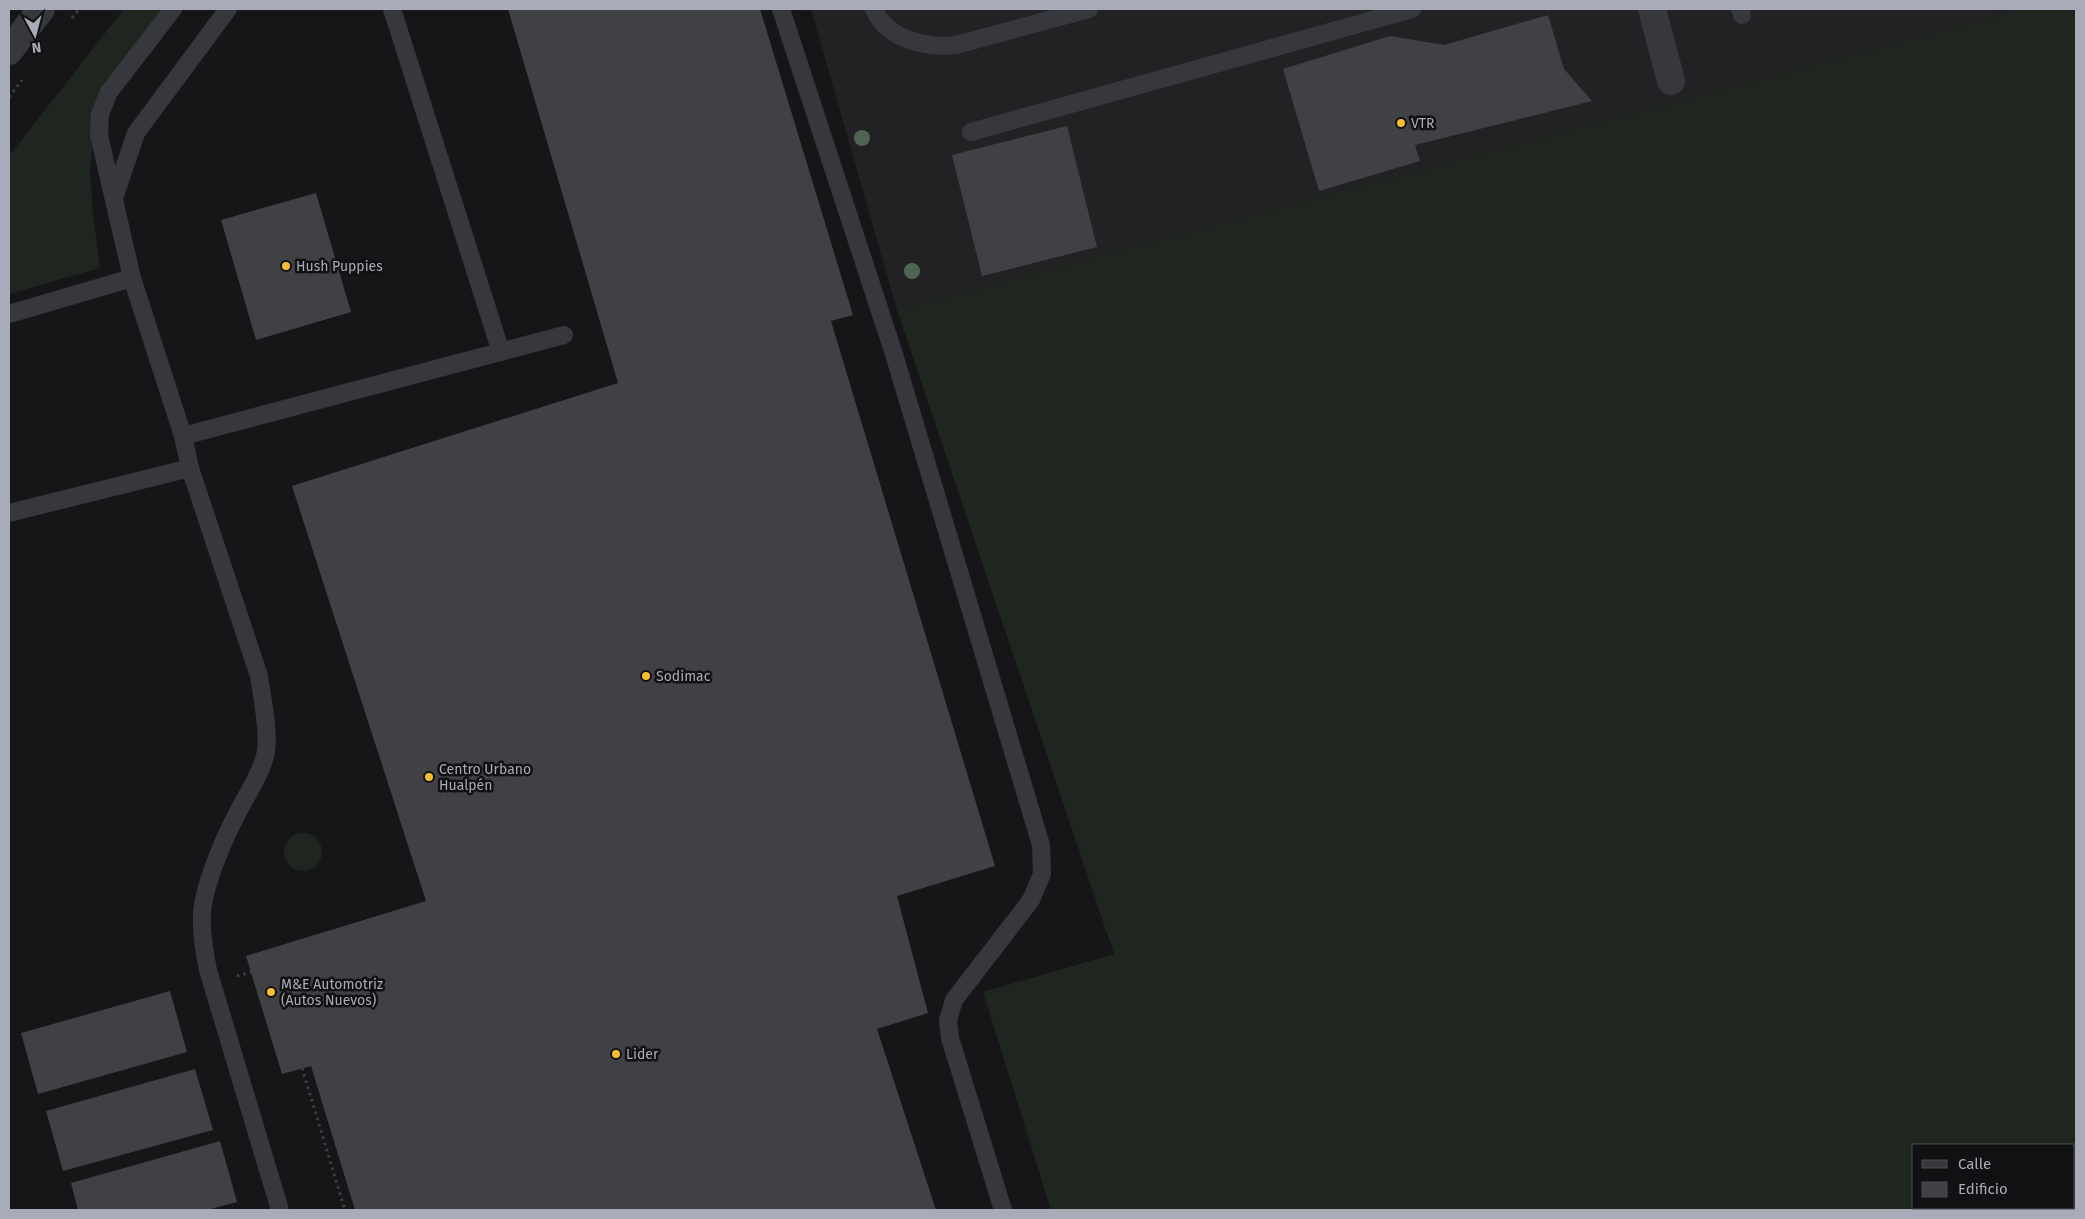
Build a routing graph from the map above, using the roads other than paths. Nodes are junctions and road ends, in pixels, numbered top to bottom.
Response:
1 (41, 9) edge
2 (173, 9) edge
3 (228, 9) edge
4 (392, 9) edge
5 (781, 9) edge
6 (874, 9) edge
7 (1089, 9) edge
8 (1412, 9) edge
9 (1652, 9) edge
10 (9, 51) edge
11 (1671, 81) dead end
12 (971, 132) dead end
13 (114, 198) junction
14 (132, 278) junction
15 (9, 314) edge
16 (564, 335) dead end
17 (501, 352) junction
18 (183, 436) junction
19 (190, 468) junction
20 (9, 513) edge
21 (280, 1210) edge
22 (1003, 1210) edge

1 - 10 street
2 - 13 lane
3 - 13 lane
4 - 17 lane
5 - 22 lane
6 - 7 lane
8 - 12 lane
9 - 11 street
13 - 14 lane
14 - 15 lane
14 - 18 lane
16 - 17 lane
17 - 18 lane
18 - 19 lane
19 - 20 lane
19 - 21 lane

